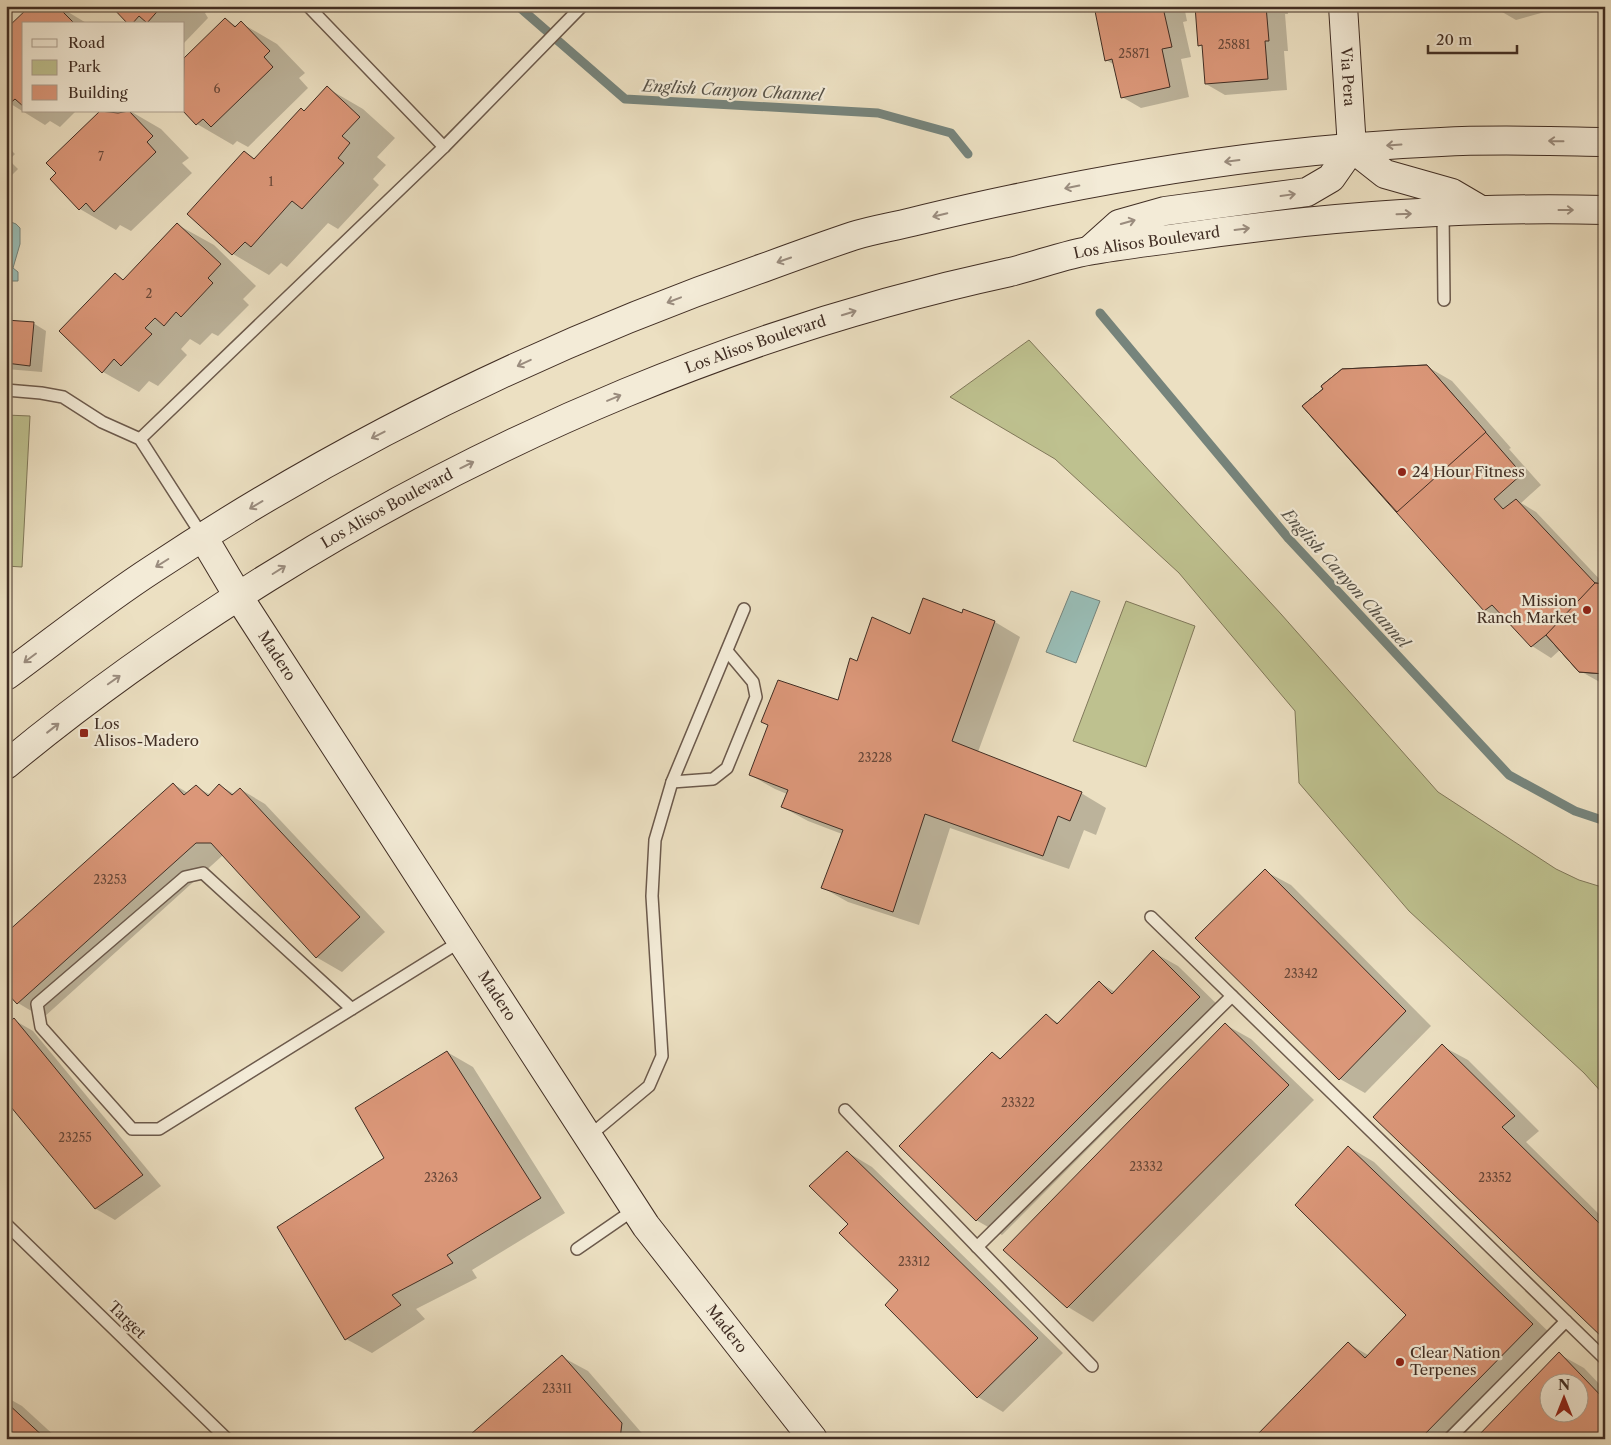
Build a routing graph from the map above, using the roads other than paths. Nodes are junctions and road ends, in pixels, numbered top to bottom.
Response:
1 (308, 6) edge
2 (582, 6) edge
3 (1343, 6) edge
4 (1605, 142) edge
5 (444, 147) junction
6 (1352, 148) junction
7 (1481, 210) junction
8 (1605, 210) edge
9 (1442, 212) junction
10 (1090, 250) junction
11 (1444, 300) dead end
12 (6, 390) edge
13 (140, 439) junction
14 (203, 538) junction
15 (238, 596) junction
16 (744, 609) dead end
17 (727, 651) junction
18 (6, 676) edge
19 (6, 765) edge
20 (672, 782) junction
21 (1151, 917) dead end
22 (461, 941) junction
23 (1232, 996) junction
24 (352, 1009) junction
25 (845, 1110) dead end
26 (588, 1137) junction
27 (635, 1210) junction
28 (6, 1224) edge
29 (977, 1247) junction
30 (577, 1249) dead end
31 (1566, 1321) junction
32 (1605, 1359) edge
33 (1092, 1366) dead end
34 (810, 1438) edge
35 (227, 1439) edge
36 (1449, 1439) edge

1 - 5 lane
2 - 5 lane
3 - 6 main road, Via Pera
4 -> 6 main road
5 - 13 lane
6 - 7 main road
10 -> 6 main road
6 -> 14 main road
7 -> 8 main road, Los Alisos Boulevard
7 - 9 main road, Los Alisos Boulevard
10 -> 9 main road, Los Alisos Boulevard
9 - 11 lane
15 -> 10 main road, Los Alisos Boulevard
12 - 13 lane
13 - 14 lane
14 - 15 main road, Madero
14 -> 18 main road
19 -> 15 main road, Los Alisos Boulevard
15 - 22 main road, Madero
16 - 17 lane
17 - 20 lane
17 - 20 lane
20 - 26 lane
21 - 23 lane
22 - 24 lane
22 - 26 main road, Madero
23 - 29 lane
23 - 31 lane
24 - 24 lane
25 - 29 lane
26 - 27 main road, Madero
27 - 30 lane
27 - 34 main road, Madero
28 - 35 lane, Target
29 - 33 lane
31 - 32 lane
31 - 36 lane

